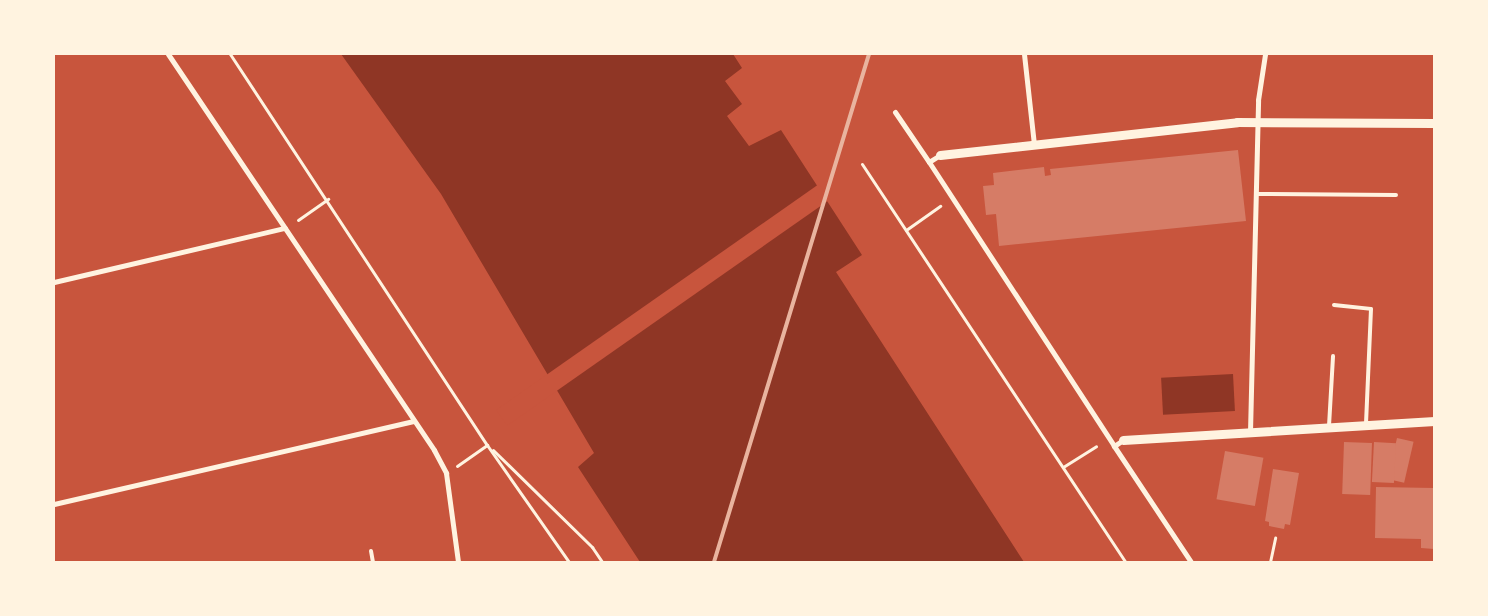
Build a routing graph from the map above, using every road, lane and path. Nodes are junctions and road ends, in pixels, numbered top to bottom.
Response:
1 (168, 54) edge
2 (230, 54) edge
3 (1024, 54) edge
4 (1264, 54) edge
5 (895, 112) dead end
6 (1259, 121) junction
7 (1434, 123) edge
8 (1034, 144) junction
9 (940, 155) joint
10 (929, 162) junction
11 (862, 164) dead end
12 (1257, 194) junction
13 (1396, 195) dead end
14 (951, 198) junction
15 (328, 199) junction
16 (285, 228) junction
17 (906, 230) junction
18 (54, 282) edge
19 (1334, 305) dead end
20 (1333, 356) dead end
21 (414, 421) junction
22 (1434, 421) edge
23 (1366, 425) junction
24 (1329, 427) junction
25 (1250, 432) junction
26 (1109, 438) junction
27 (1123, 440) joint
28 (487, 445) junction
29 (1114, 446) junction
30 (1063, 467) junction
31 (446, 473) junction
32 (54, 504) edge
33 (1275, 538) dead end
34 (370, 551) dead end
35 (373, 562) edge
36 (458, 562) edge
37 (569, 562) edge
38 (602, 562) edge
39 (1125, 562) edge
40 (1191, 562) edge
41 (1270, 562) edge

1 - 16 street
2 - 15 path
3 - 8 street
4 - 6 street
5 - 10 street
6 - 7 street
6 - 8 street
6 - 12 street
8 - 9 street
9 - 10 street
10 - 14 street
11 - 17 path
12 - 13 lane
12 - 25 street
14 - 17 path
14 - 26 street
15 - 16 path
15 - 28 path
16 - 18 street
16 - 21 street
17 - 30 path
19 - 23 lane
20 - 24 lane
21 - 31 street
21 - 32 street
22 - 23 street
23 - 24 street
24 - 25 street
25 - 27 street
26 - 29 street
26 - 30 path
27 - 29 street
28 - 31 path
28 - 37 path
28 - 38 path
29 - 40 street
30 - 39 path
31 - 36 street
33 - 41 path
34 - 35 lane

